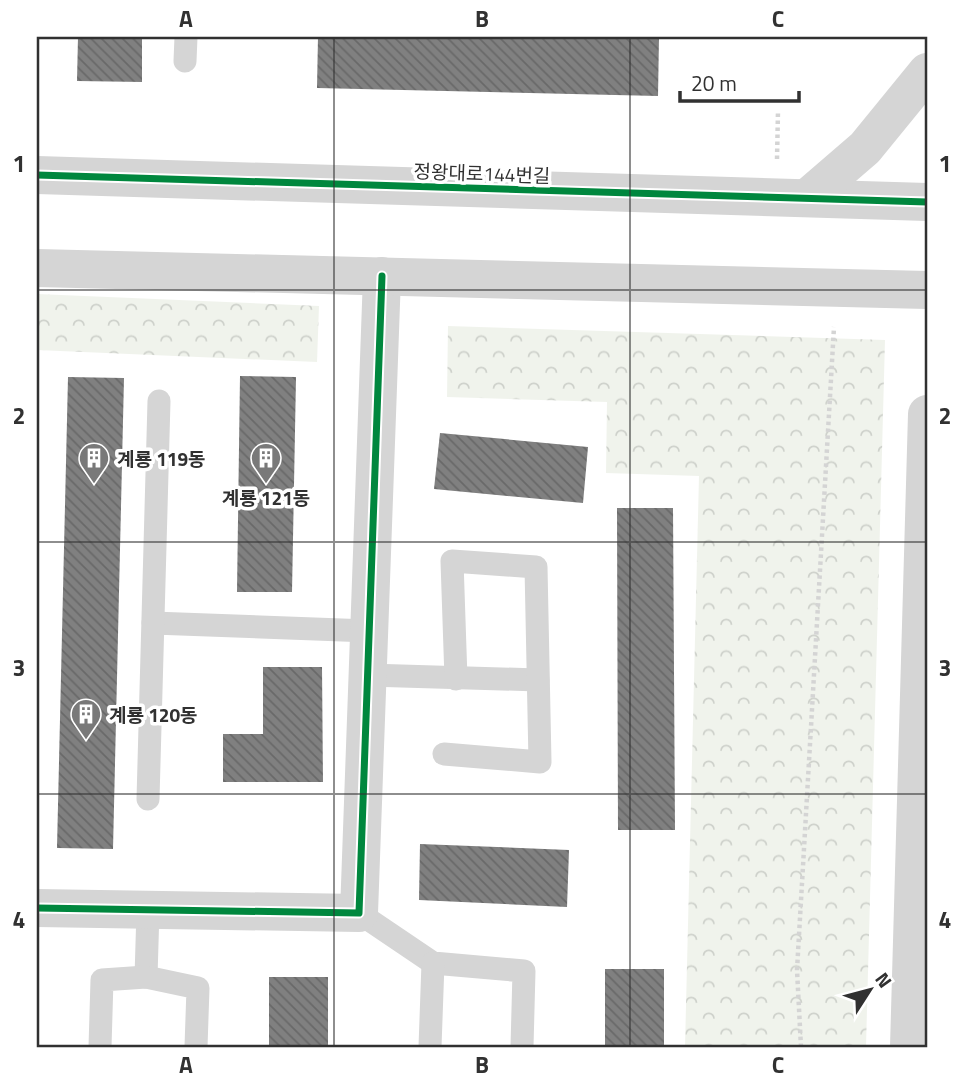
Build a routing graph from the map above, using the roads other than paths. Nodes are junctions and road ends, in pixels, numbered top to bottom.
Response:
1 (186, 37) edge
2 (185, 61) dead end
3 (927, 72) edge
4 (37, 175) edge
5 (791, 198) junction
6 (927, 202) edge
7 (37, 268) edge
8 (382, 276) junction
9 (927, 290) edge
10 (159, 401) dead end
11 (927, 414) edge
12 (153, 623) junction
13 (369, 631) junction
14 (368, 675) junction
15 (456, 679) junction
16 (538, 680) junction
17 (444, 754) dead end
18 (148, 799) dead end
19 (37, 908) edge
20 (148, 910) junction
21 (359, 914) junction
22 (433, 963) junction
23 (146, 977) junction
24 (100, 1047) edge
25 (196, 1047) edge
26 (430, 1047) edge
27 (522, 1047) edge
28 (909, 1047) edge

1 - 2 lane
3 - 5 street
4 - 5 street, 정왕대로144번길
5 - 6 street, 정왕대로144번길
7 - 8 street
8 - 9 street
8 - 13 street
10 - 12 lane
11 - 28 street
12 - 13 lane
12 - 18 lane
13 - 14 street
14 - 15 lane
14 - 21 street
15 - 16 lane
15 - 16 lane
16 - 17 lane
19 - 20 street
20 - 21 street
20 - 23 lane
21 - 22 lane
22 - 26 lane
22 - 27 lane
23 - 24 lane
23 - 25 lane

